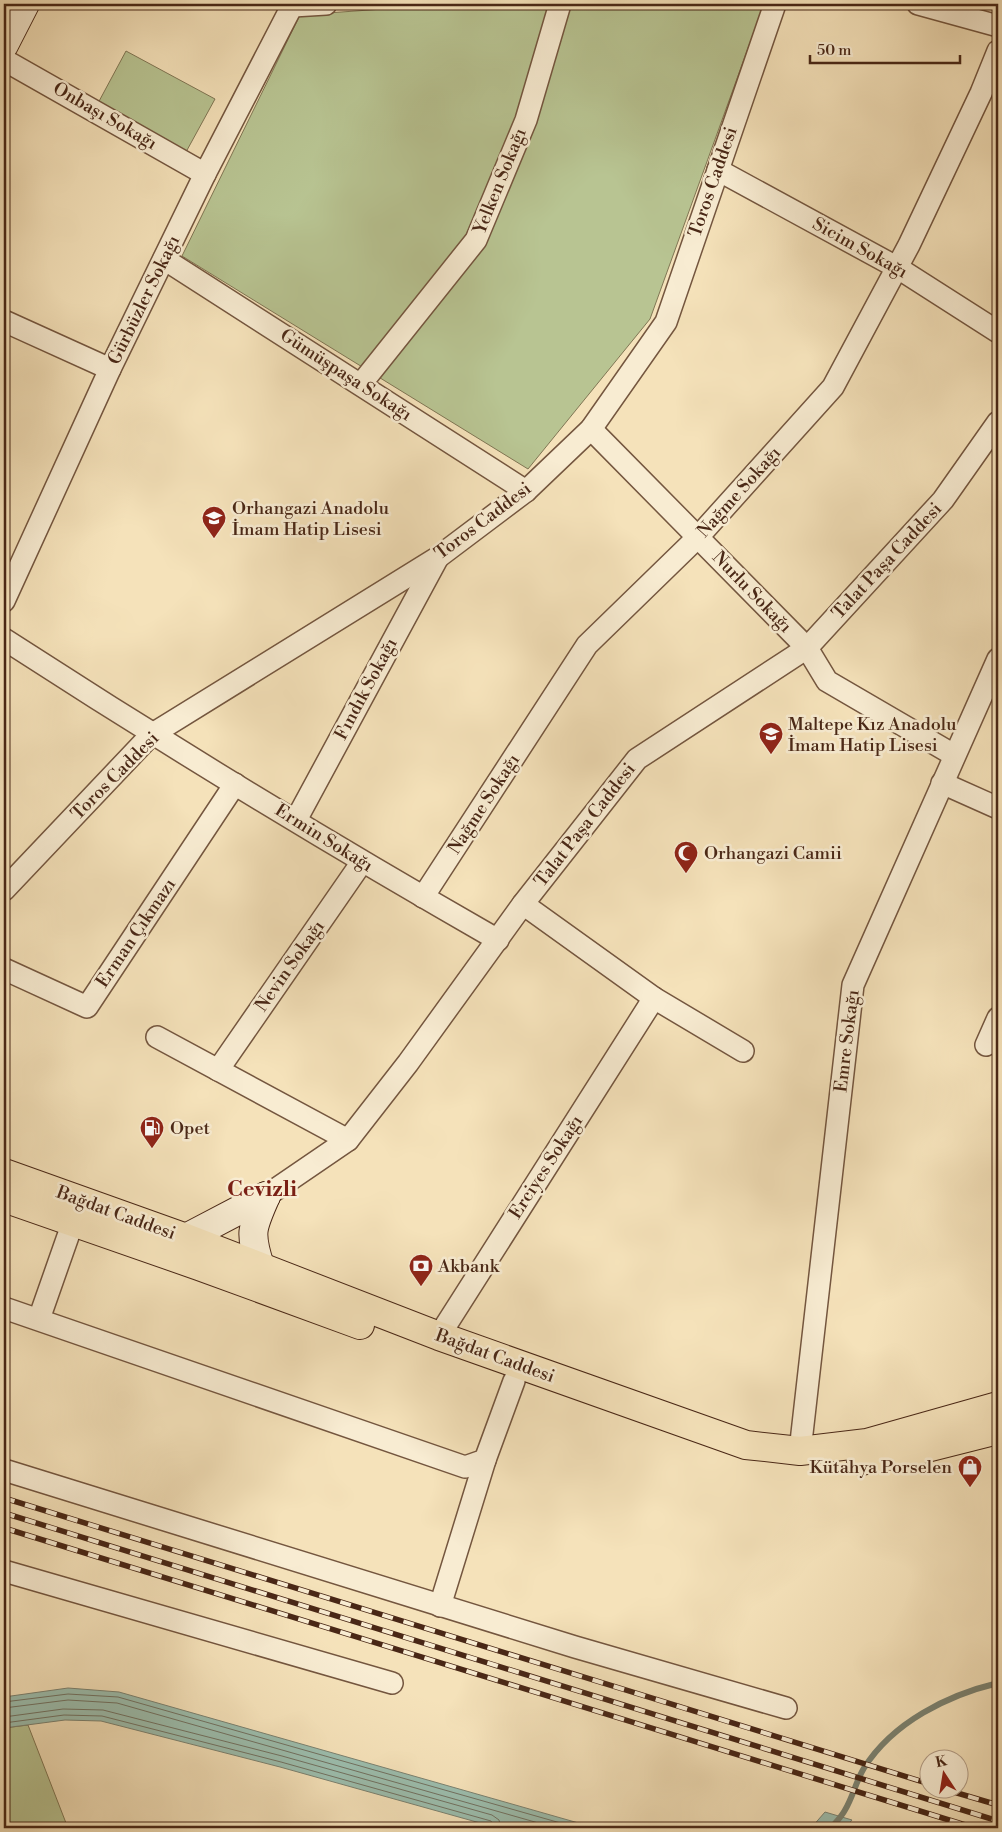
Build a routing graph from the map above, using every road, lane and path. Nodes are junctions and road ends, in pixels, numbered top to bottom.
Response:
1 (25, 4) edge
2 (326, 4) edge
3 (560, 4) edge
4 (775, 4) edge
5 (918, 4) edge
6 (293, 5) edge
7 (998, 26) edge
8 (4, 45) edge
9 (998, 51) edge
10 (4, 60) edge
11 (718, 170) junction
12 (205, 174) junction
13 (164, 260) junction
14 (898, 268) junction
15 (4, 321) edge
16 (998, 332) edge
17 (110, 369) junction
18 (361, 384) junction
19 (998, 422) edge
20 (591, 429) junction
21 (526, 491) junction
22 (698, 537) junction
23 (437, 558) junction
24 (4, 601) edge
25 (4, 640) edge
26 (806, 648) junction
27 (998, 659) edge
28 (152, 735) junction
29 (954, 755) junction
30 (235, 784) junction
31 (942, 784) junction
32 (998, 808) edge
33 (296, 820) junction
34 (362, 862) junction
35 (4, 890) edge
36 (423, 897) junction
37 (523, 904) junction
38 (498, 940) junction
39 (4, 969) edge
40 (654, 998) junction
41 (998, 1018) edge
42 (157, 1037) dead end
43 (986, 1045) dead end
44 (743, 1051) dead end
45 (218, 1070) junction
46 (348, 1140) junction
47 (4, 1173) edge
48 (266, 1196) junction
49 (4, 1198) edge
50 (73, 1222) junction
51 (186, 1238) junction
52 (260, 1266) junction
53 (4, 1308) edge
54 (39, 1319) junction
55 (439, 1336) junction
56 (514, 1381) junction
57 (998, 1406) edge
58 (998, 1430) edge
59 (800, 1451) junction
60 (485, 1460) junction
61 (4, 1470) edge
62 (4, 1571) edge
63 (440, 1606) junction
64 (392, 1683) dead end
65 (786, 1708) dead end

1 - 8 street
2 - 6 street
3 - 18 street, Yelken Sokağı
4 - 11 street, Toros Caddesi
5 - 7 street
6 - 12 street, Gürbüzler Sokağı
9 - 14 street, Nağme Sokağı
10 - 12 street, Onbaşı Sokağı
11 - 14 street, Sicim Sokağı
11 - 20 street, Toros Caddesi
12 - 13 street, Gürbüzler Sokağı
13 - 17 street, Gürbüzler Sokağı
13 - 18 street, Gümüşpaşa Sokağı
14 - 16 street, Sicim Sokağı
14 - 22 street, Nağme Sokağı
15 - 17 street
17 - 24 street, Gürbüzler Sokağı
18 - 21 street, Gümüşpaşa Sokağı
19 - 26 street, Talat Paşa Caddesi
20 - 21 street, Toros Caddesi
20 - 22 street, Nurlu Sokağı
21 - 23 street, Toros Caddesi
22 - 26 street, Nurlu Sokağı
22 - 36 street, Nağme Sokağı
23 - 28 street, Toros Caddesi
23 - 33 street, Fındık Sokağı
25 - 28 street, Ermin Sokağı
26 - 29 street, Nurlu Sokağı
26 - 37 street, Talat Paşa Caddesi
27 - 29 street, Emre Sokağı
28 - 30 street, Ermin Sokağı
28 - 35 street, Toros Caddesi
29 - 31 street, Emre Sokağı
30 - 33 street, Ermin Sokağı
30 - 39 street, Erman Çıkmazı
31 - 32 street
31 - 59 street, Emre Sokağı
33 - 34 street, Ermin Sokağı
34 - 36 street, Ermin Sokağı
34 - 45 street, Nevin Sokağı
36 - 38 street, Ermin Sokağı
37 - 38 street, Talat Paşa Caddesi
37 - 40 street
38 - 46 street, Talat Paşa Caddesi
40 - 44 street
40 - 55 street, Erciyes Sokağı
41 - 43 street
42 - 45 street
45 - 46 street
46 - 48 street, Talat Paşa Caddesi
47 - 51 main road, Bağdat Caddesi
48 - 51 street, Talat Paşa Caddesi
48 - 52 street
49 - 50 main road, Bağdat Caddesi
50 - 54 street
50 - 56 main road, Bağdat Caddesi
51 - 52 main road, Bağdat Caddesi
52 - 55 main road, Bağdat Caddesi
53 - 54 street
54 - 60 street
55 - 59 main road, Bağdat Caddesi
56 - 58 main road, Bağdat Caddesi
56 - 60 street
57 - 59 main road, Bağdat Caddesi
60 - 63 street
61 - 63 street
62 - 64 street
63 - 65 street

